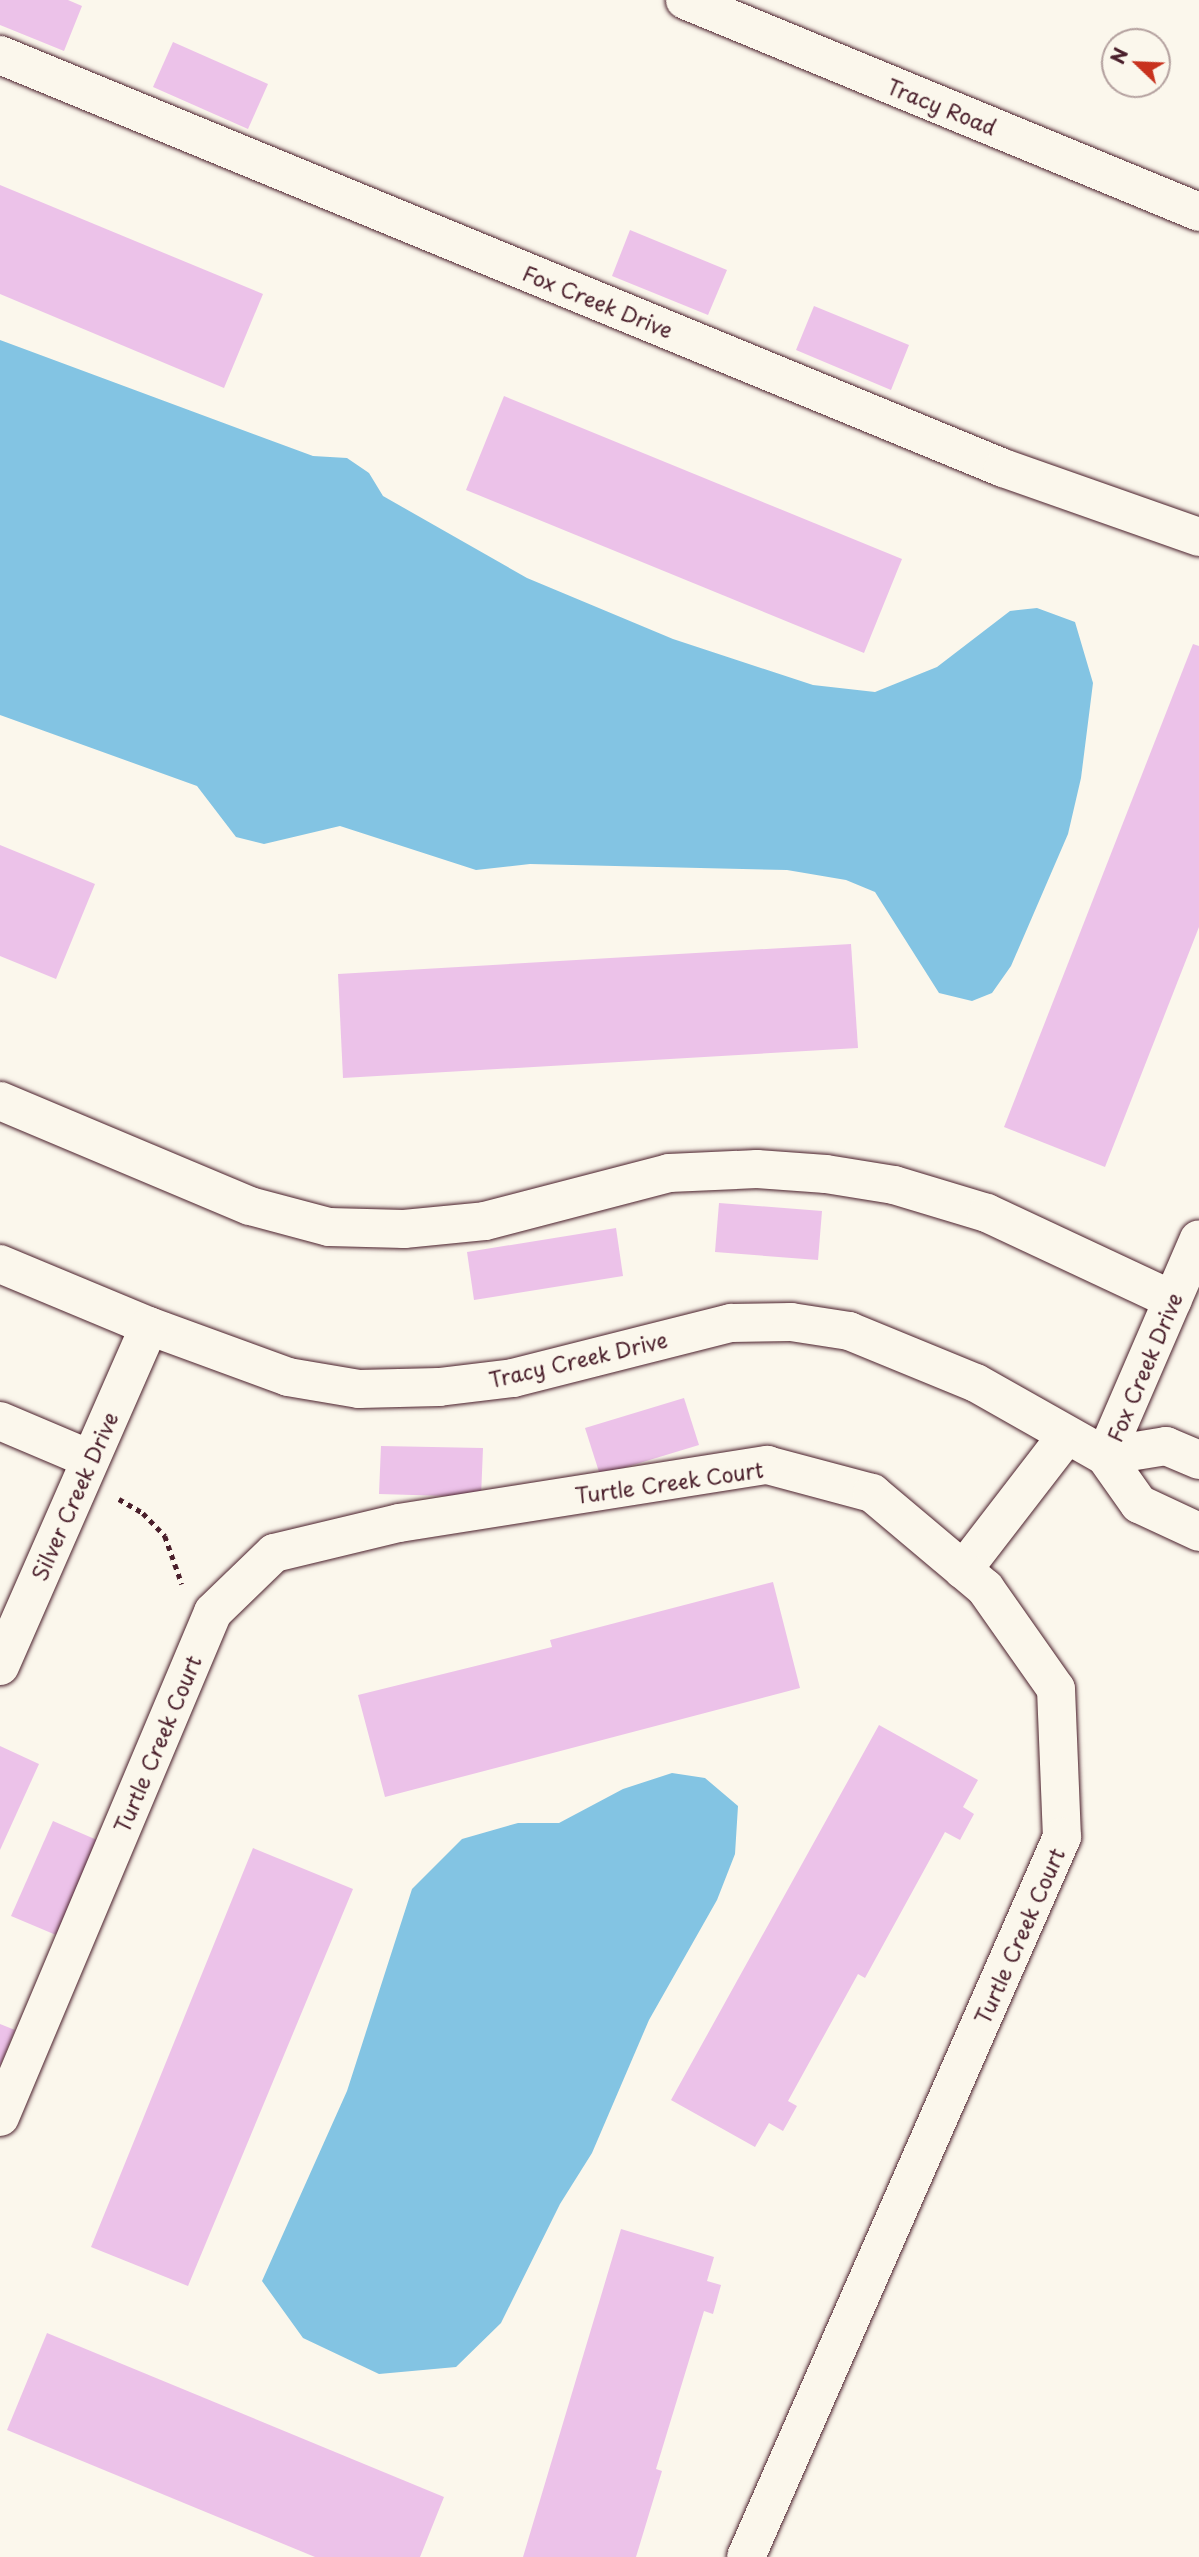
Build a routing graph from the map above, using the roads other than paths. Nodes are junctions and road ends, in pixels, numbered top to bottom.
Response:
1 (685, 0) edge
2 (0, 55) edge
3 (1199, 212) edge
4 (1199, 537) edge
5 (0, 1101) edge
6 (1199, 1239) edge
7 (0, 1264) edge
8 (1173, 1300) junction
9 (149, 1326) junction
10 (0, 1422) edge
11 (1067, 1435) junction
12 (1105, 1456) junction
13 (1199, 1461) edge
14 (86, 1469) junction
15 (1199, 1532) edge
16 (963, 1570) junction
17 (0, 1666) edge
18 (0, 2117) edge
19 (746, 2557) edge

1 - 3 street, Tracy Road
2 - 4 street, Fox Creek Drive
5 - 8 street
6 - 8 street, Fox Creek Drive
7 - 9 street, Tracy Creek Drive
8 - 12 street, Fox Creek Drive
9 - 11 street, Tracy Creek Drive
9 - 14 street, Silver Creek Drive
10 - 14 street
11 - 12 street, Tracy Creek Drive
11 - 16 street
12 - 13 street
12 - 15 street, Tracy Creek Drive
14 - 17 street, Silver Creek Drive
16 - 18 street, Turtle Creek Court
16 - 19 street, Turtle Creek Court

